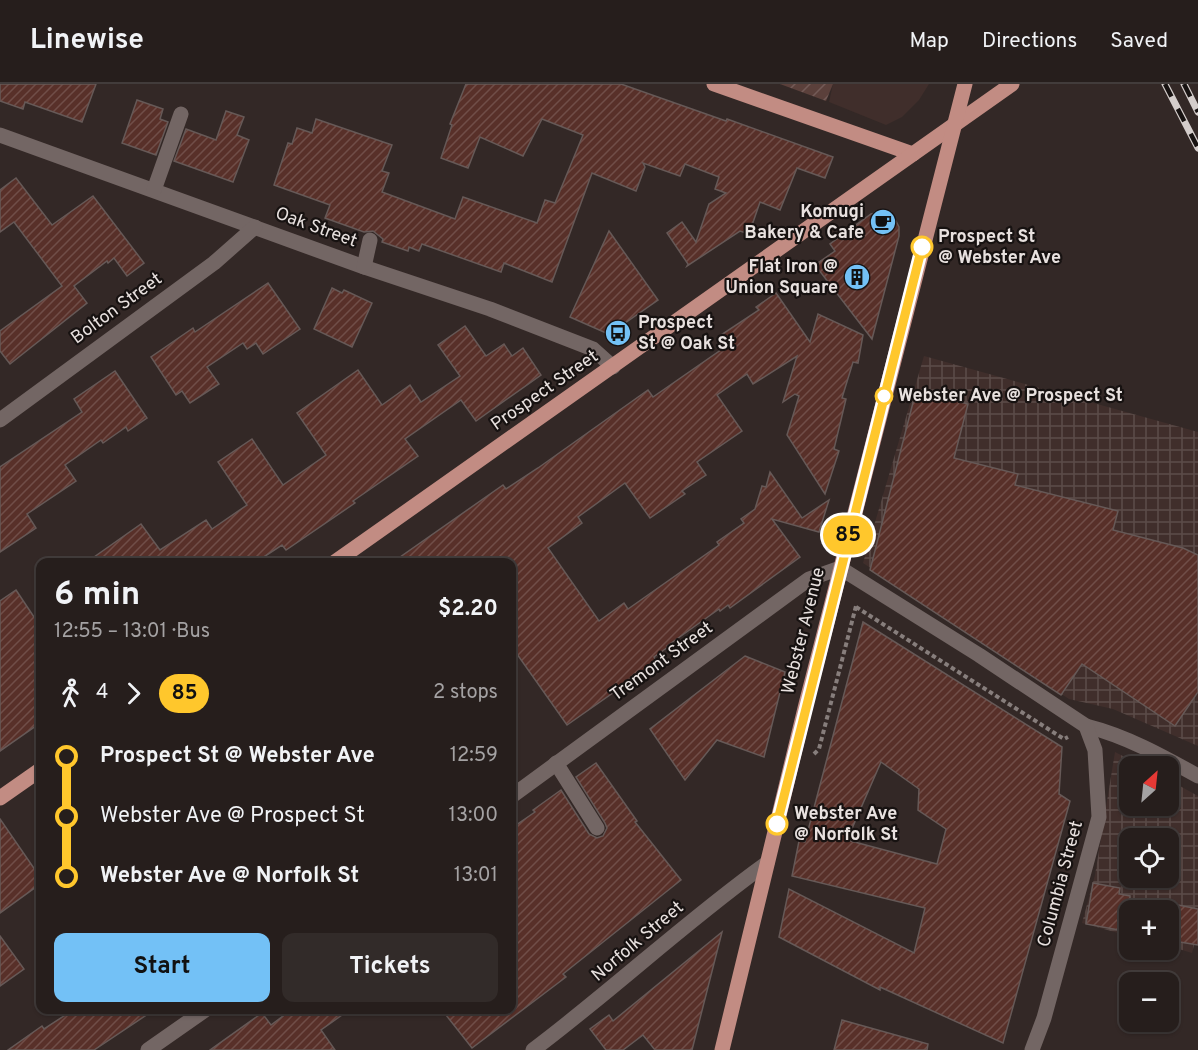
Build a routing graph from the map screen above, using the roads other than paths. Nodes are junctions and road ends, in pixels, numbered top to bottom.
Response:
1 (714, 84) edge
2 (964, 84) edge
3 (1012, 84) edge
4 (181, 114) dead end
5 (953, 126) junction
6 (0, 135) edge
7 (913, 154) junction
8 (154, 190) junction
9 (255, 227) junction
10 (370, 240) dead end
11 (364, 267) junction
12 (613, 367) junction
13 (0, 420) edge
14 (341, 558) edge
15 (840, 568) junction
16 (1086, 726) junction
17 (556, 763) junction
18 (36, 773) edge
19 (1198, 776) edge
20 (516, 793) edge
21 (0, 798) edge
22 (597, 828) dead end
23 (767, 863) junction
24 (199, 1014) edge
25 (148, 1050) edge
26 (533, 1050) edge
27 (722, 1050) edge
28 (1032, 1050) edge

1 - 7 main road
2 - 5 main road, Webster Avenue
3 - 5 main road, Prospect Street
4 - 8 street
5 - 7 main road, Prospect Street
5 - 15 main road, Webster Avenue
6 - 8 street, Oak Street
7 - 12 main road, Prospect Street
8 - 9 street, Oak Street
9 - 11 street, Oak Street
9 - 13 street, Bolton Street
10 - 11 street
11 - 12 street, Oak Street
12 - 14 main road, Prospect Street
15 - 16 street
15 - 17 street, Tremont Street
15 - 23 main road, Webster Avenue
16 - 19 street
16 - 28 street, Columbia Street
17 - 20 street, Tremont Street
17 - 22 street
18 - 21 main road
23 - 26 street, Norfolk Street
23 - 27 main road, Webster Avenue
24 - 25 street

